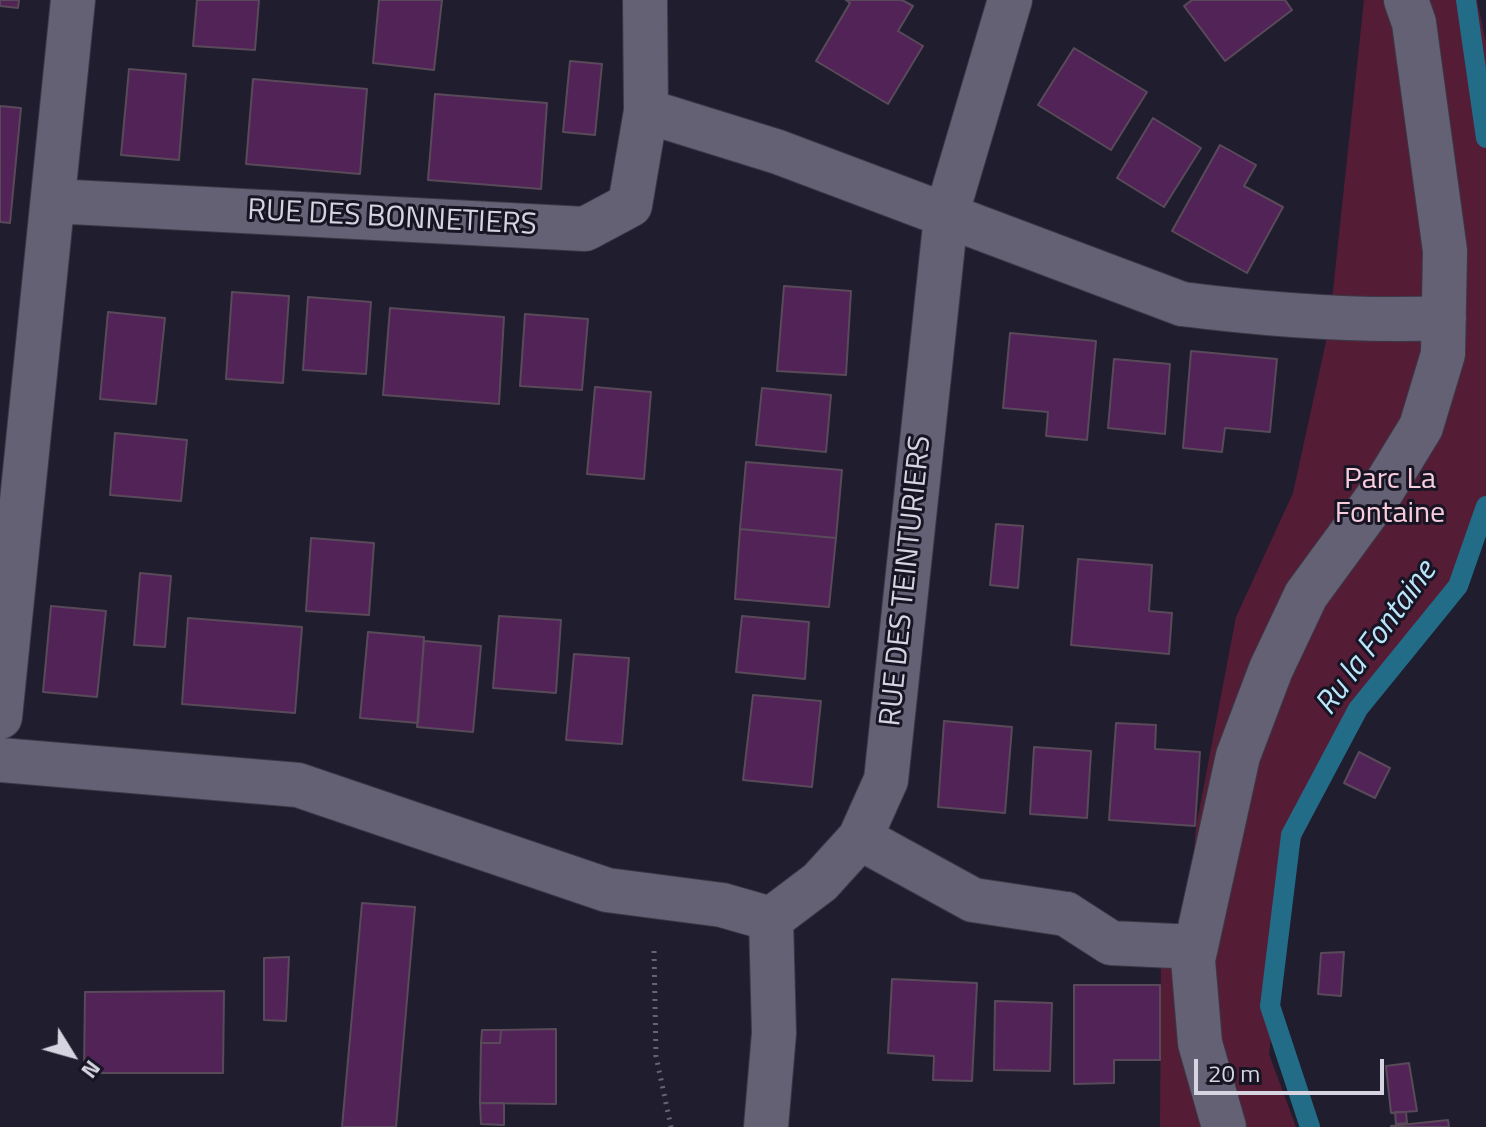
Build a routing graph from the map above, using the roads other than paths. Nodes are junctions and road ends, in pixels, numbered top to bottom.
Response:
1 (73, 0) edge
2 (645, 0) edge
3 (1010, 0) edge
4 (1406, 0) edge
5 (646, 111) junction
6 (53, 201) junction
7 (946, 216) junction
8 (1444, 318) junction
9 (0, 717) edge
10 (0, 760) edge
11 (860, 838) junction
12 (771, 919) junction
13 (1196, 947) junction
14 (766, 1127) edge
15 (1224, 1127) edge

1 - 6 street
2 - 5 street, RUE DES BONNETIERS
3 - 7 street, RUE DES TEINTURIERS
4 - 8 street
5 - 6 street, RUE DES BONNETIERS
5 - 7 street
6 - 9 street
7 - 8 street
7 - 11 street, RUE DES TEINTURIERS
8 - 13 street
10 - 12 street
11 - 12 street, RUE DES TEINTURIERS
11 - 13 street
12 - 14 street
13 - 15 street

